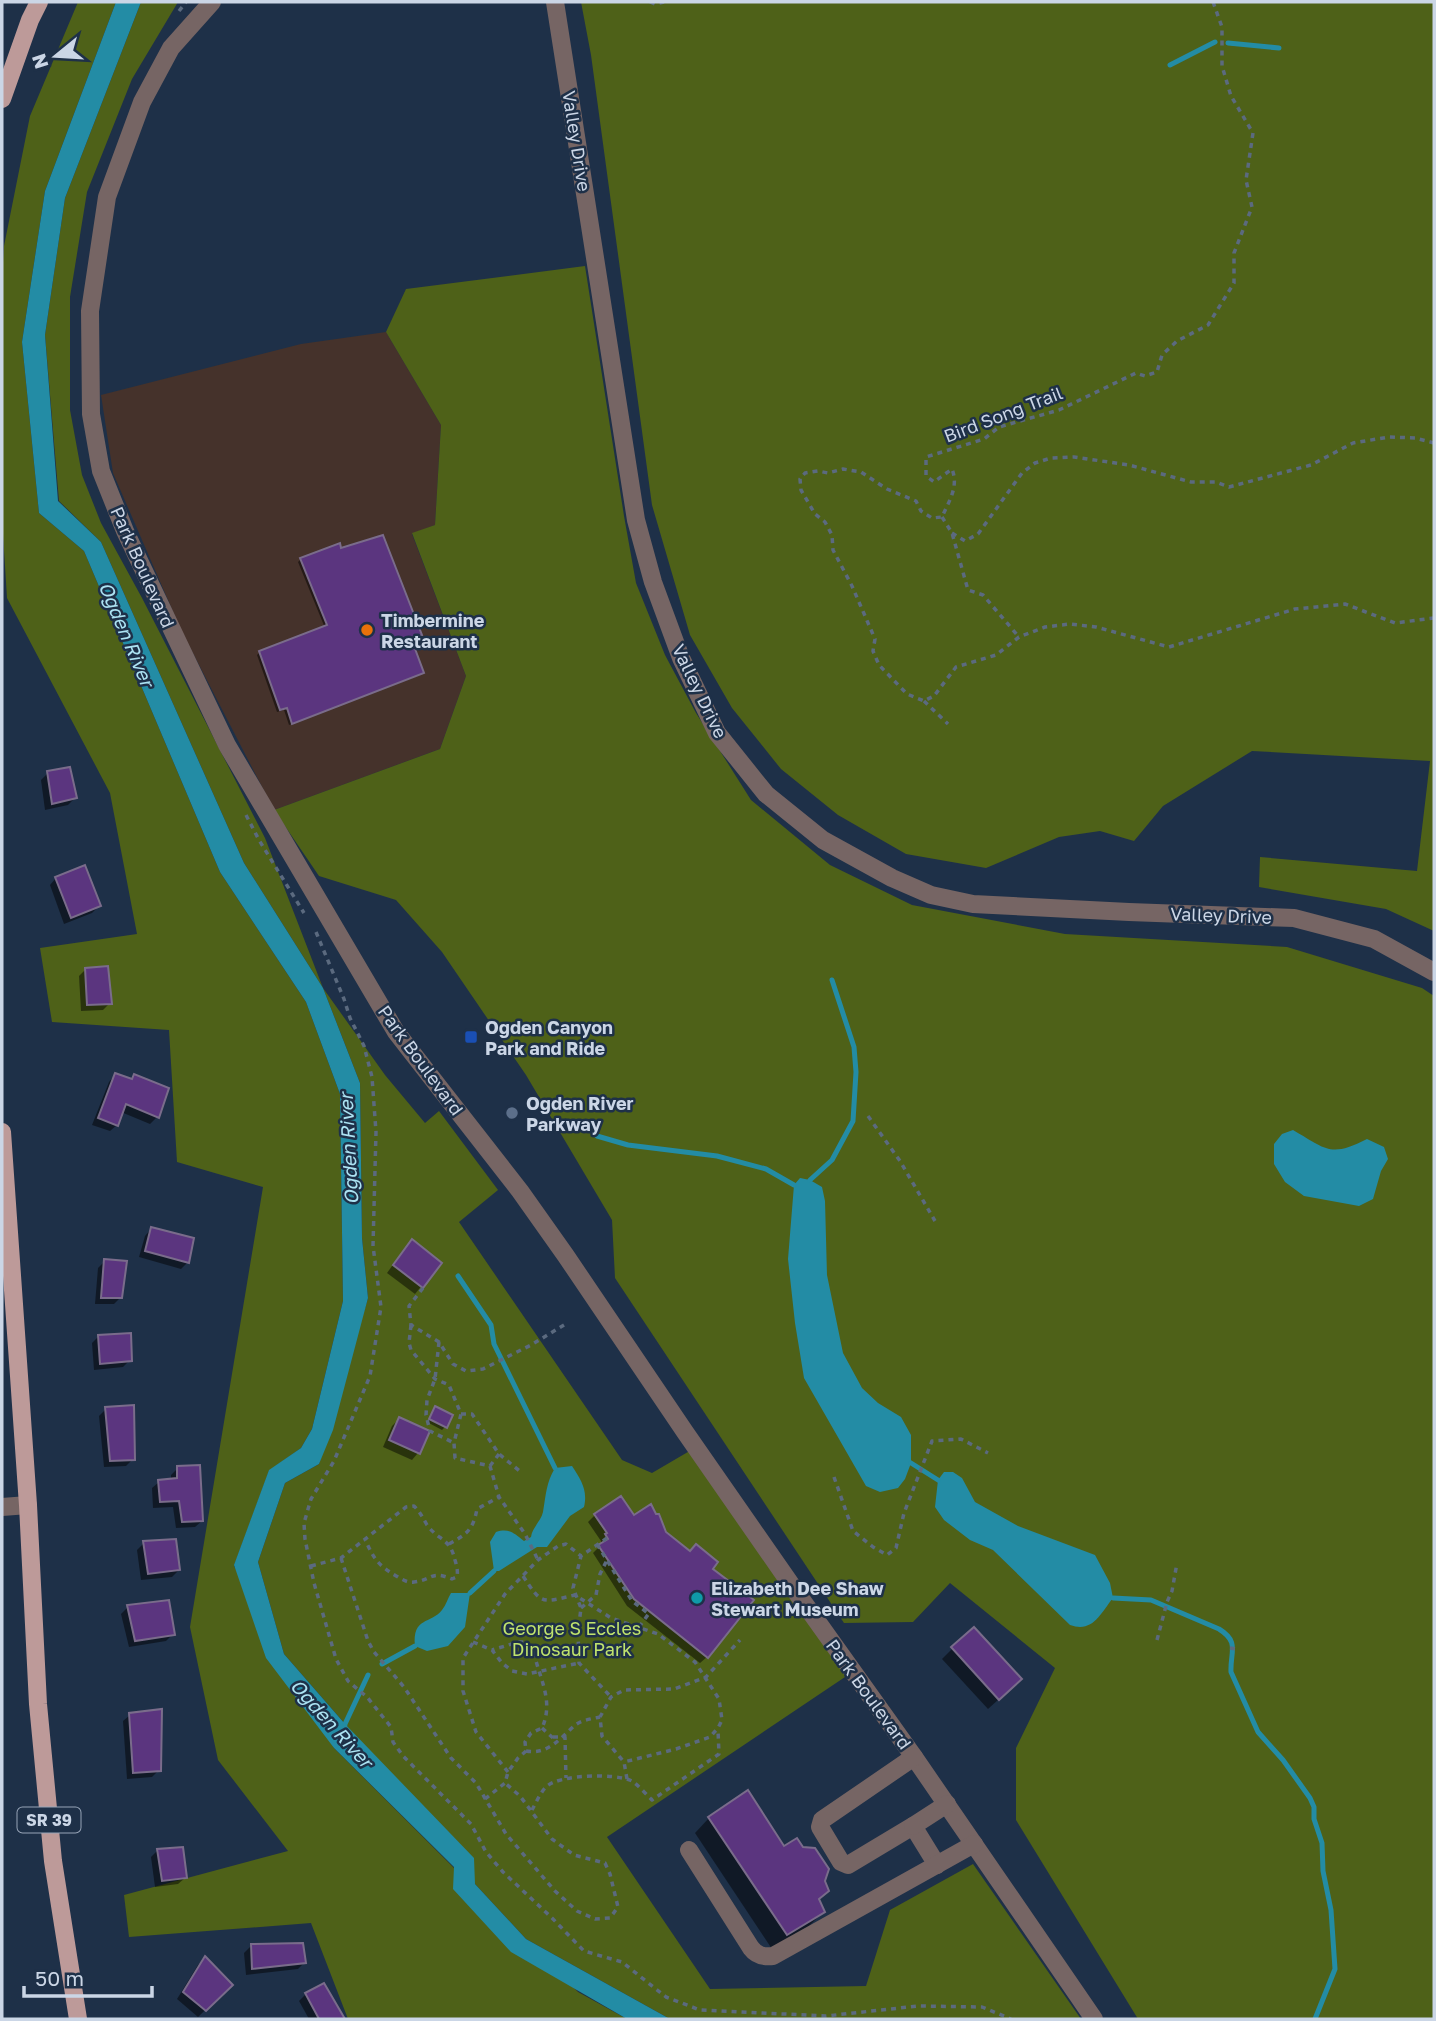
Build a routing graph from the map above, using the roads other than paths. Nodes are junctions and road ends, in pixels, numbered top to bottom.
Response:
1 (39, 2) edge
2 (212, 2) edge
3 (555, 2) edge
4 (2, 99) edge
5 (1434, 972) edge
6 (2, 1132) edge
7 (5, 1230) edge
8 (28, 1505) junction
9 (2, 1507) edge
10 (914, 1757) junction
11 (947, 1804) junction
12 (914, 1826) junction
13 (974, 1844) junction
14 (689, 1850) dead end
15 (937, 1865) junction
16 (78, 2019) edge
17 (1094, 2019) edge

1 - 4 main road
2 - 10 street, Park Boulevard
3 - 5 street, Valley Drive
6 - 7 main road, SR 39
7 - 8 main road, SR 39
8 - 9 street
8 - 16 main road, SR 39
10 - 11 street, Park Boulevard
10 - 12 street
11 - 12 street
11 - 13 street, Park Boulevard
12 - 15 street
13 - 15 street
13 - 17 street, Park Boulevard
14 - 15 street

